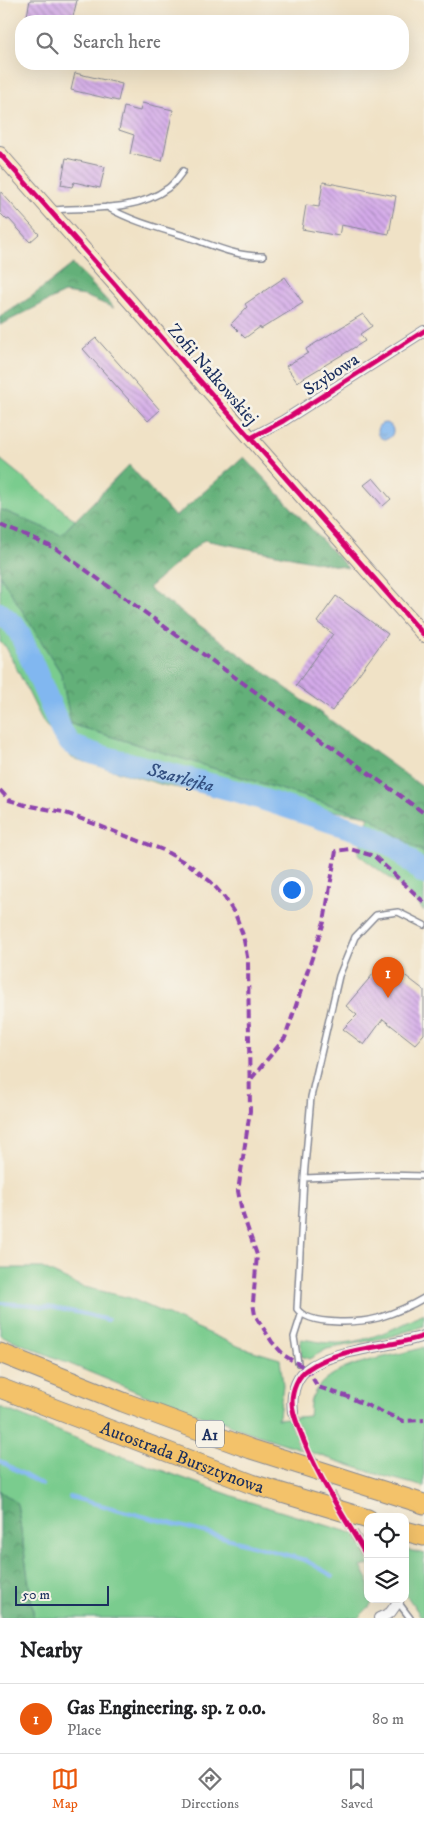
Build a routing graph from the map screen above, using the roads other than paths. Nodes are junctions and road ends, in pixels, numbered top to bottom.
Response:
1 (0, 154) edge
2 (183, 170) dead end
3 (107, 207) junction
4 (50, 210) junction
5 (262, 256) dead end
6 (424, 332) edge
7 (251, 438) junction
8 (424, 635) edge
9 (424, 925) edge
10 (424, 1176) edge
11 (304, 1178) junction
12 (424, 1298) edge
13 (300, 1315) junction
14 (424, 1336) edge
15 (0, 1353) edge
16 (298, 1363) dead end
17 (0, 1388) edge
18 (293, 1412) tunnel mouth
19 (424, 1504) edge
20 (364, 1518) edge
21 (409, 1531) edge
22 (424, 1536) edge
23 (396, 1603) edge
24 (399, 1603) edge
25 (379, 1618) edge
26 (410, 1618) edge

1 - 4 street, Zofii Nałkowskiej
2 - 3 lane
3 - 4 lane
3 - 5 lane
4 - 7 street, Zofii Nałkowskiej
6 - 7 street, Szybowa
7 - 8 street, Zofii Nałkowskiej
9 - 11 lane
10 - 11 lane
11 - 13 lane
12 - 13 lane
13 - 16 lane
14 - 18 street
15 - 19 highway, Autostrada Bursztynowa / A1
17 - 20 highway, Autostrada Bursztynowa / A1
21 - 22 highway
23 - 25 street
24 - 26 lane

